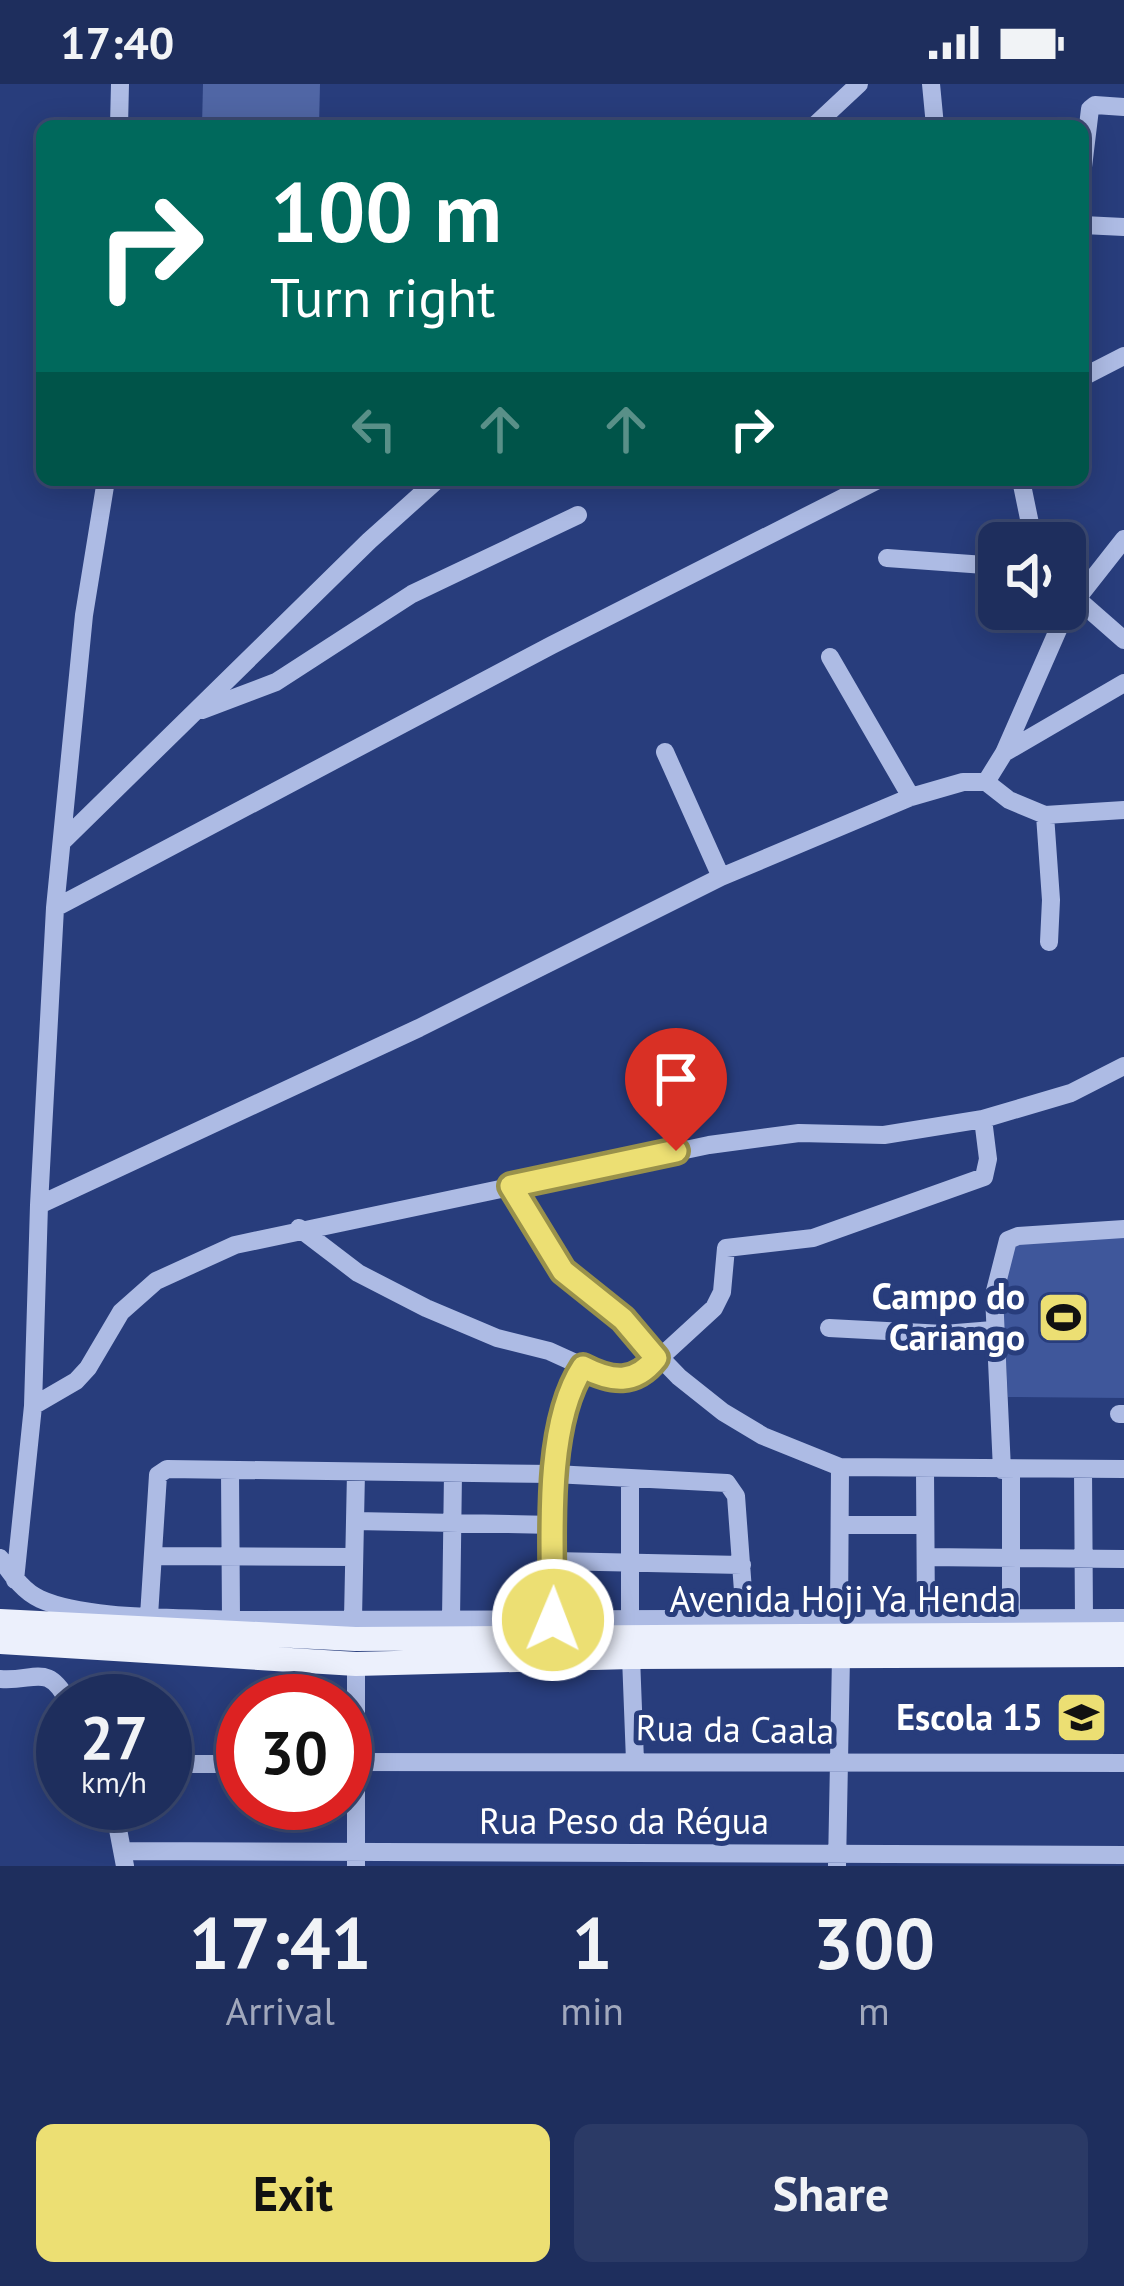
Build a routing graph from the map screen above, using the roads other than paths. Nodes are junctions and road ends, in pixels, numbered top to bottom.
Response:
1 (120, 84) edge
2 (860, 84) edge
3 (931, 84) edge
4 (1124, 107) edge
5 (119, 120) edge
6 (821, 120) edge
7 (934, 120) edge
8 (1089, 120) edge
9 (1089, 225) edge
10 (1124, 226) edge
11 (1124, 356) edge
12 (1089, 374) edge
13 (105, 486) edge
14 (430, 486) edge
15 (866, 486) edge
16 (1022, 486) edge
17 (578, 515) dead end
18 (1030, 522) edge
19 (1124, 538) edge
20 (887, 558) dead end
21 (978, 564) edge
22 (1086, 584) edge
23 (1086, 618) edge
24 (1057, 630) edge
25 (1124, 640) edge
26 (830, 658) dead end
27 (1124, 682) edge
28 (198, 711) junction
29 (665, 752) dead end
30 (1004, 753) junction
31 (986, 782) junction
32 (911, 796) junction
33 (1124, 810) edge
34 (1045, 815) junction
35 (63, 841) junction
36 (721, 877) junction
37 (55, 908) junction
38 (1048, 942) dead end
39 (1124, 1066) edge
40 (983, 1119) junction
41 (511, 1186) junction
42 (39, 1205) junction
43 (299, 1228) junction
44 (1124, 1229) edge
45 (829, 1328) dead end
46 (993, 1330) junction
47 (656, 1358) junction
48 (583, 1367) junction
49 (33, 1406) junction
50 (840, 1467) junction
51 (1083, 1469) junction
52 (1124, 1469) edge
53 (925, 1470) junction
54 (230, 1471) junction
55 (1006, 1471) junction
56 (356, 1472) junction
57 (454, 1473) junction
58 (554, 1474) junction
59 (630, 1479) junction
60 (355, 1521) junction
61 (453, 1523) junction
62 (554, 1525) junction
63 (841, 1525) junction
64 (925, 1525) junction
65 (155, 1556) junction
66 (231, 1556) junction
67 (354, 1557) junction
68 (926, 1557) junction
69 (1012, 1557) junction
70 (0, 1558) edge
71 (1084, 1558) junction
72 (1124, 1559) edge
73 (553, 1561) junction
74 (629, 1562) junction
75 (742, 1565) junction
76 (15, 1580) junction
77 (746, 1618) junction
78 (839, 1618) junction
79 (1011, 1618) junction
80 (1124, 1618) edge
81 (352, 1619) junction
82 (630, 1619) junction
83 (1084, 1619) junction
84 (231, 1620) junction
85 (451, 1620) junction
86 (926, 1620) junction
87 (0, 1621) edge
88 (553, 1628) junction
89 (137, 1632) junction
90 (1124, 1634) edge
91 (0, 1642) edge
92 (1124, 1654) edge
93 (631, 1657) junction
94 (841, 1657) junction
95 (356, 1664) junction
96 (355, 1674) edge
97 (36, 1677) edge
98 (0, 1679) edge
99 (635, 1761) junction
100 (372, 1762) edge
101 (839, 1763) junction
102 (1124, 1763) edge
103 (1124, 1855) edge
104 (125, 1858) edge
105 (356, 1859) edge
106 (837, 1861) edge

1 - 5 street
2 - 6 street
3 - 7 street
4 - 8 street
9 - 10 street
11 - 12 street
13 - 35 street
14 - 28 street
15 - 37 street
16 - 18 street
17 - 28 street
19 - 22 street
20 - 21 street
23 - 25 street
24 - 30 street
26 - 32 street
27 - 30 street
28 - 35 street
29 - 36 street
30 - 31 street
31 - 32 street
31 - 34 street
32 - 36 street
33 - 34 street
34 - 38 street
35 - 37 street
36 - 42 street
37 - 42 street
39 - 40 street
40 - 41 street
40 - 47 street
41 - 43 street
41 - 47 street
42 - 49 street
43 - 48 street
43 - 49 street
44 - 46 street
45 - 46 street
46 - 55 street
47 - 48 street
47 - 50 street
48 - 58 street
49 - 76 street
50 - 53 street
50 - 63 street
51 - 52 street
51 - 55 street
51 - 71 street
53 - 55 street
53 - 64 street
54 - 56 street
54 - 65 street
54 - 66 street
55 - 69 street
56 - 57 street
56 - 60 street
57 - 58 street
57 - 61 street
58 - 59 street
58 - 62 street
59 - 74 street
59 - 75 street
60 - 61 street
60 - 67 street
61 - 62 street
61 - 85 street
62 - 73 street
63 - 64 street
63 - 78 street
64 - 68 street
65 - 66 street
65 - 89 street
66 - 67 street
66 - 84 street
67 - 81 street
68 - 69 street
68 - 86 street
69 - 71 street
69 - 79 street
70 - 76 street, Avenida Hoji Ya Henda
71 - 72 street
71 - 83 street
73 - 74 street
73 - 88 street
74 - 75 street
74 - 82 street
75 - 77 street
76 - 89 street, Avenida Hoji Ya Henda
77 - 78 street, Avenida Hoji Ya Henda
77 - 82 street, Avenida Hoji Ya Henda
78 - 86 street, Avenida Hoji Ya Henda
79 - 83 street, Avenida Hoji Ya Henda
79 - 86 street, Avenida Hoji Ya Henda
80 - 83 street, Avenida Hoji Ya Henda
81 - 84 street, Avenida Hoji Ya Henda
81 - 85 street, Avenida Hoji Ya Henda
82 - 88 street, Avenida Hoji Ya Henda
84 - 89 street, Avenida Hoji Ya Henda
85 - 88 street, Avenida Hoji Ya Henda
87 - 89 main road
88 - 89 main road, Avenida Hoji Ya Henda
88 - 90 main road, Avenida Hoji Ya Henda
89 - 91 main road
89 - 95 main road, Avenida Hoji Ya Henda
92 - 94 main road, Avenida Hoji Ya Henda
93 - 94 main road, Avenida Hoji Ya Henda
93 - 95 main road, Avenida Hoji Ya Henda
93 - 99 street
94 - 101 street
95 - 96 street
97 - 98 street
99 - 100 street, Rua da Caala
99 - 101 street, Rua da Caala
101 - 102 street, Rua da Caala
101 - 106 street
103 - 106 street, Rua Peso da Régua
104 - 105 street, Rua Peso da Régua
105 - 106 street, Rua Peso da Régua

